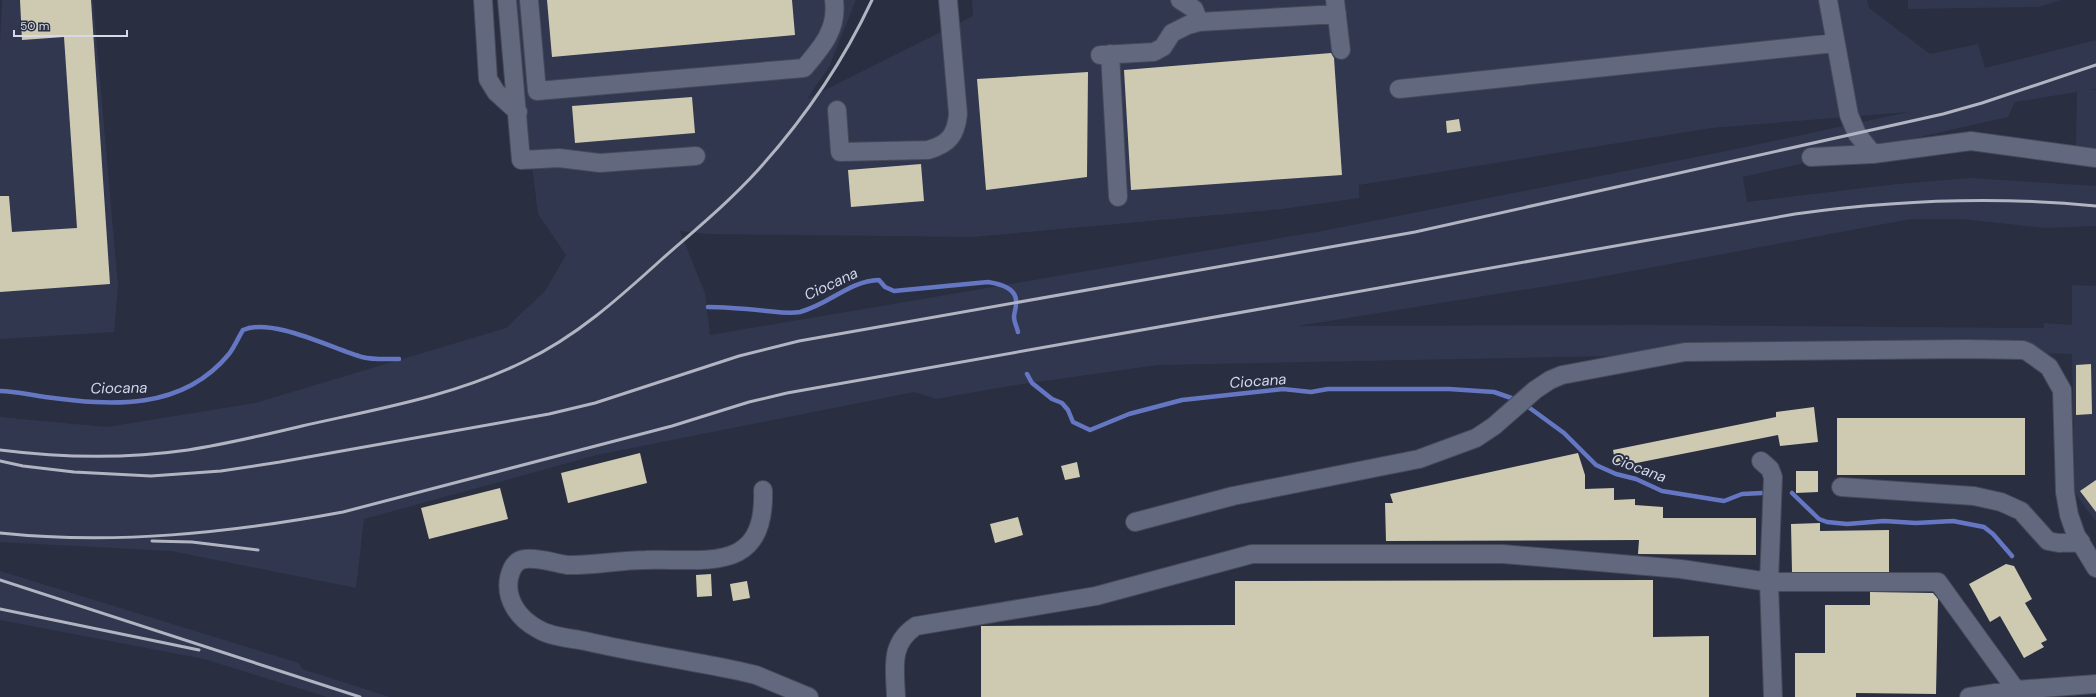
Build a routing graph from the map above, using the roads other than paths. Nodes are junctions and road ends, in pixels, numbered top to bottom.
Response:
1 (483, 0) edge
2 (506, 0) edge
3 (529, 0) edge
4 (834, 0) edge
5 (948, 0) edge
6 (1180, 0) edge
7 (1828, 0) edge
8 (1336, 7) edge
9 (1199, 22) junction
10 (1835, 43) junction
11 (1341, 50) dead end
12 (1399, 89) dead end
13 (837, 110) dead end
14 (518, 112) junction
15 (1873, 154) junction
16 (696, 156) dead end
17 (1811, 157) dead end
18 (2096, 158) edge
19 (1118, 197) dead end
20 (1761, 461) dead end
21 (1841, 487) dead end
22 (763, 490) dead end
23 (1135, 522) dead end
24 (2081, 542) junction
25 (2096, 568) edge
26 (1769, 582) junction
27 (2096, 684) edge
28 (2016, 690) junction
29 (809, 697) edge
30 (896, 697) edge
31 (1773, 697) edge
32 (1970, 697) edge

1 - 14 street
2 - 14 street
3 - 4 street
5 - 13 street
6 - 9 street
7 - 10 street
8 - 9 street
8 - 11 street
9 - 19 street
10 - 12 street
10 - 15 street
14 - 16 street
15 - 17 street
15 - 18 street
20 - 26 street
21 - 24 street
22 - 29 street
23 - 24 street
24 - 25 street
26 - 28 street
26 - 30 street
26 - 31 street
27 - 28 street
28 - 32 street

